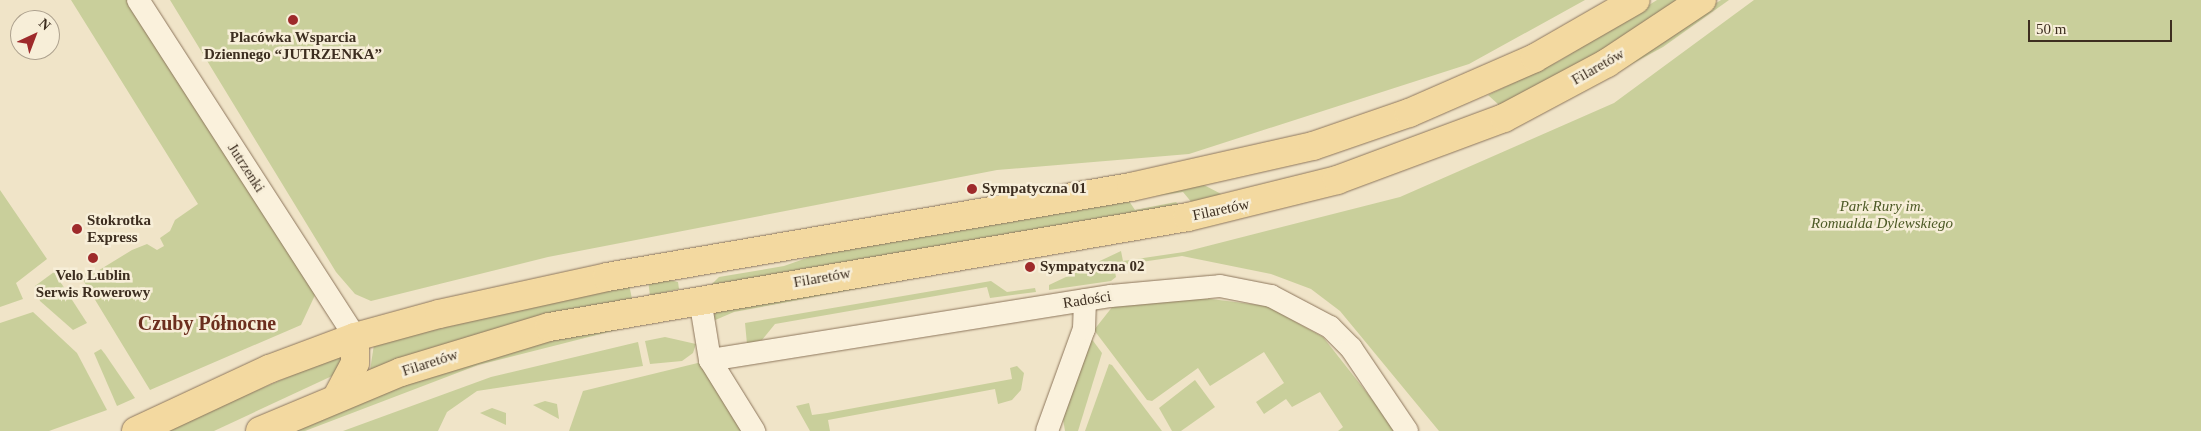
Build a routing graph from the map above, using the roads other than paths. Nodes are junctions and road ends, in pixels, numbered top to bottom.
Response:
1 (138, 0) edge
2 (1636, 0) edge
3 (1702, 0) edge
4 (696, 262) junction
5 (700, 299) junction
6 (1085, 300) junction
7 (355, 337) junction
8 (710, 360) junction
9 (338, 395) junction
10 (136, 431) edge
11 (260, 431) edge
12 (754, 431) edge
13 (1047, 431) edge
14 (1407, 431) edge

1 - 7 street, Jutrzenki
2 - 4 main road
3 - 5 main road, Filaretów
4 - 5 main road
4 - 7 main road
5 - 8 street
5 - 9 main road, Filaretów
6 - 8 street, Radości
6 - 13 street
6 - 14 street, Radości
7 - 9 main road
7 - 10 main road
8 - 12 street
9 - 11 main road, Filaretów

